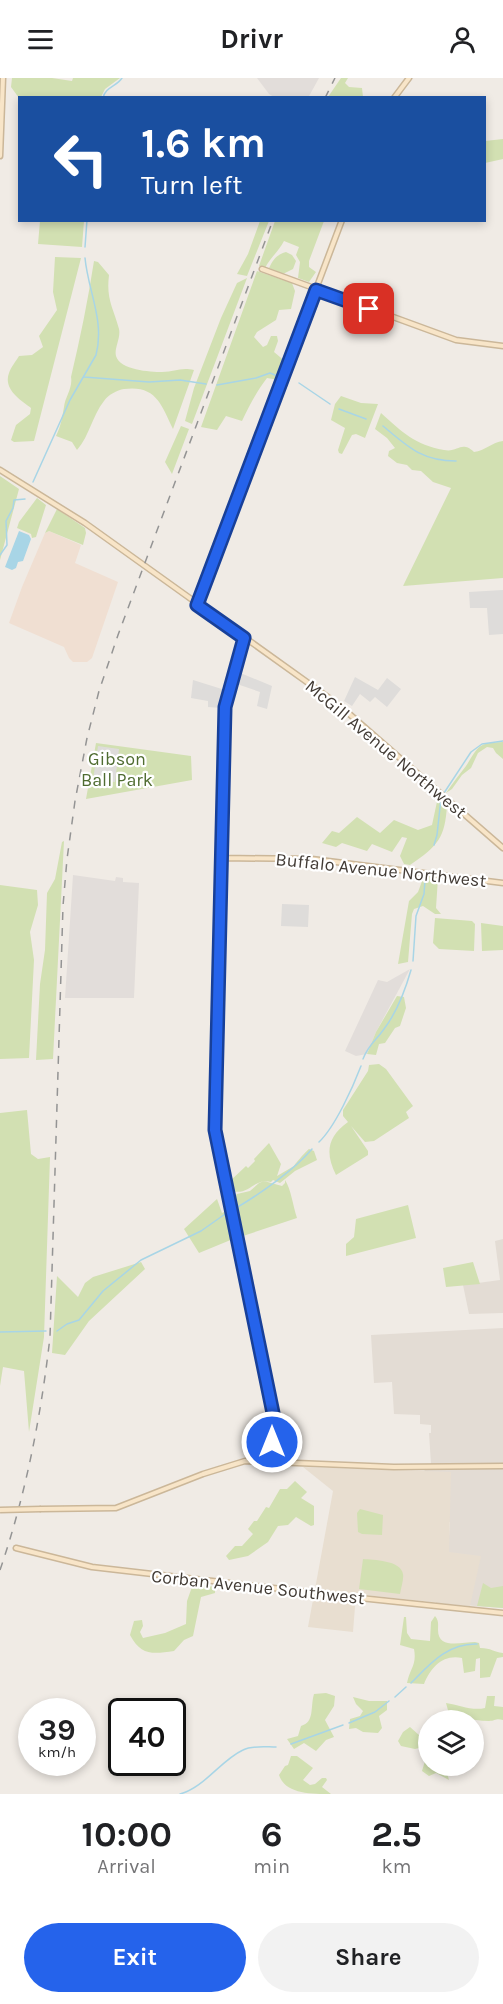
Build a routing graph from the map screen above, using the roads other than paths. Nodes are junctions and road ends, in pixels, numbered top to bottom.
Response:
1 (3, 78) edge
2 (409, 78) edge
3 (396, 96) edge
4 (0, 156) edge
5 (341, 222) edge
6 (262, 269) dead end
7 (316, 290) junction
8 (503, 346) edge
9 (0, 470) edge
10 (197, 605) junction
11 (244, 638) junction
12 (503, 848) edge
13 (222, 858) junction
14 (503, 883) edge
15 (272, 1462) junction
16 (503, 1466) edge
17 (0, 1510) edge
18 (16, 1548) dead end
19 (503, 1613) edge

1 - 4 street
2 - 3 street
5 - 7 street
6 - 7 street
7 - 8 street
7 - 10 street
9 - 10 street, McGill Avenue Northwest
10 - 11 street, McGill Avenue Northwest
11 - 12 street, McGill Avenue Northwest
11 - 13 street
13 - 14 street, Buffalo Avenue Northwest
13 - 15 street
15 - 16 street
15 - 17 street, bridge
18 - 19 street, Corban Avenue Southwest

